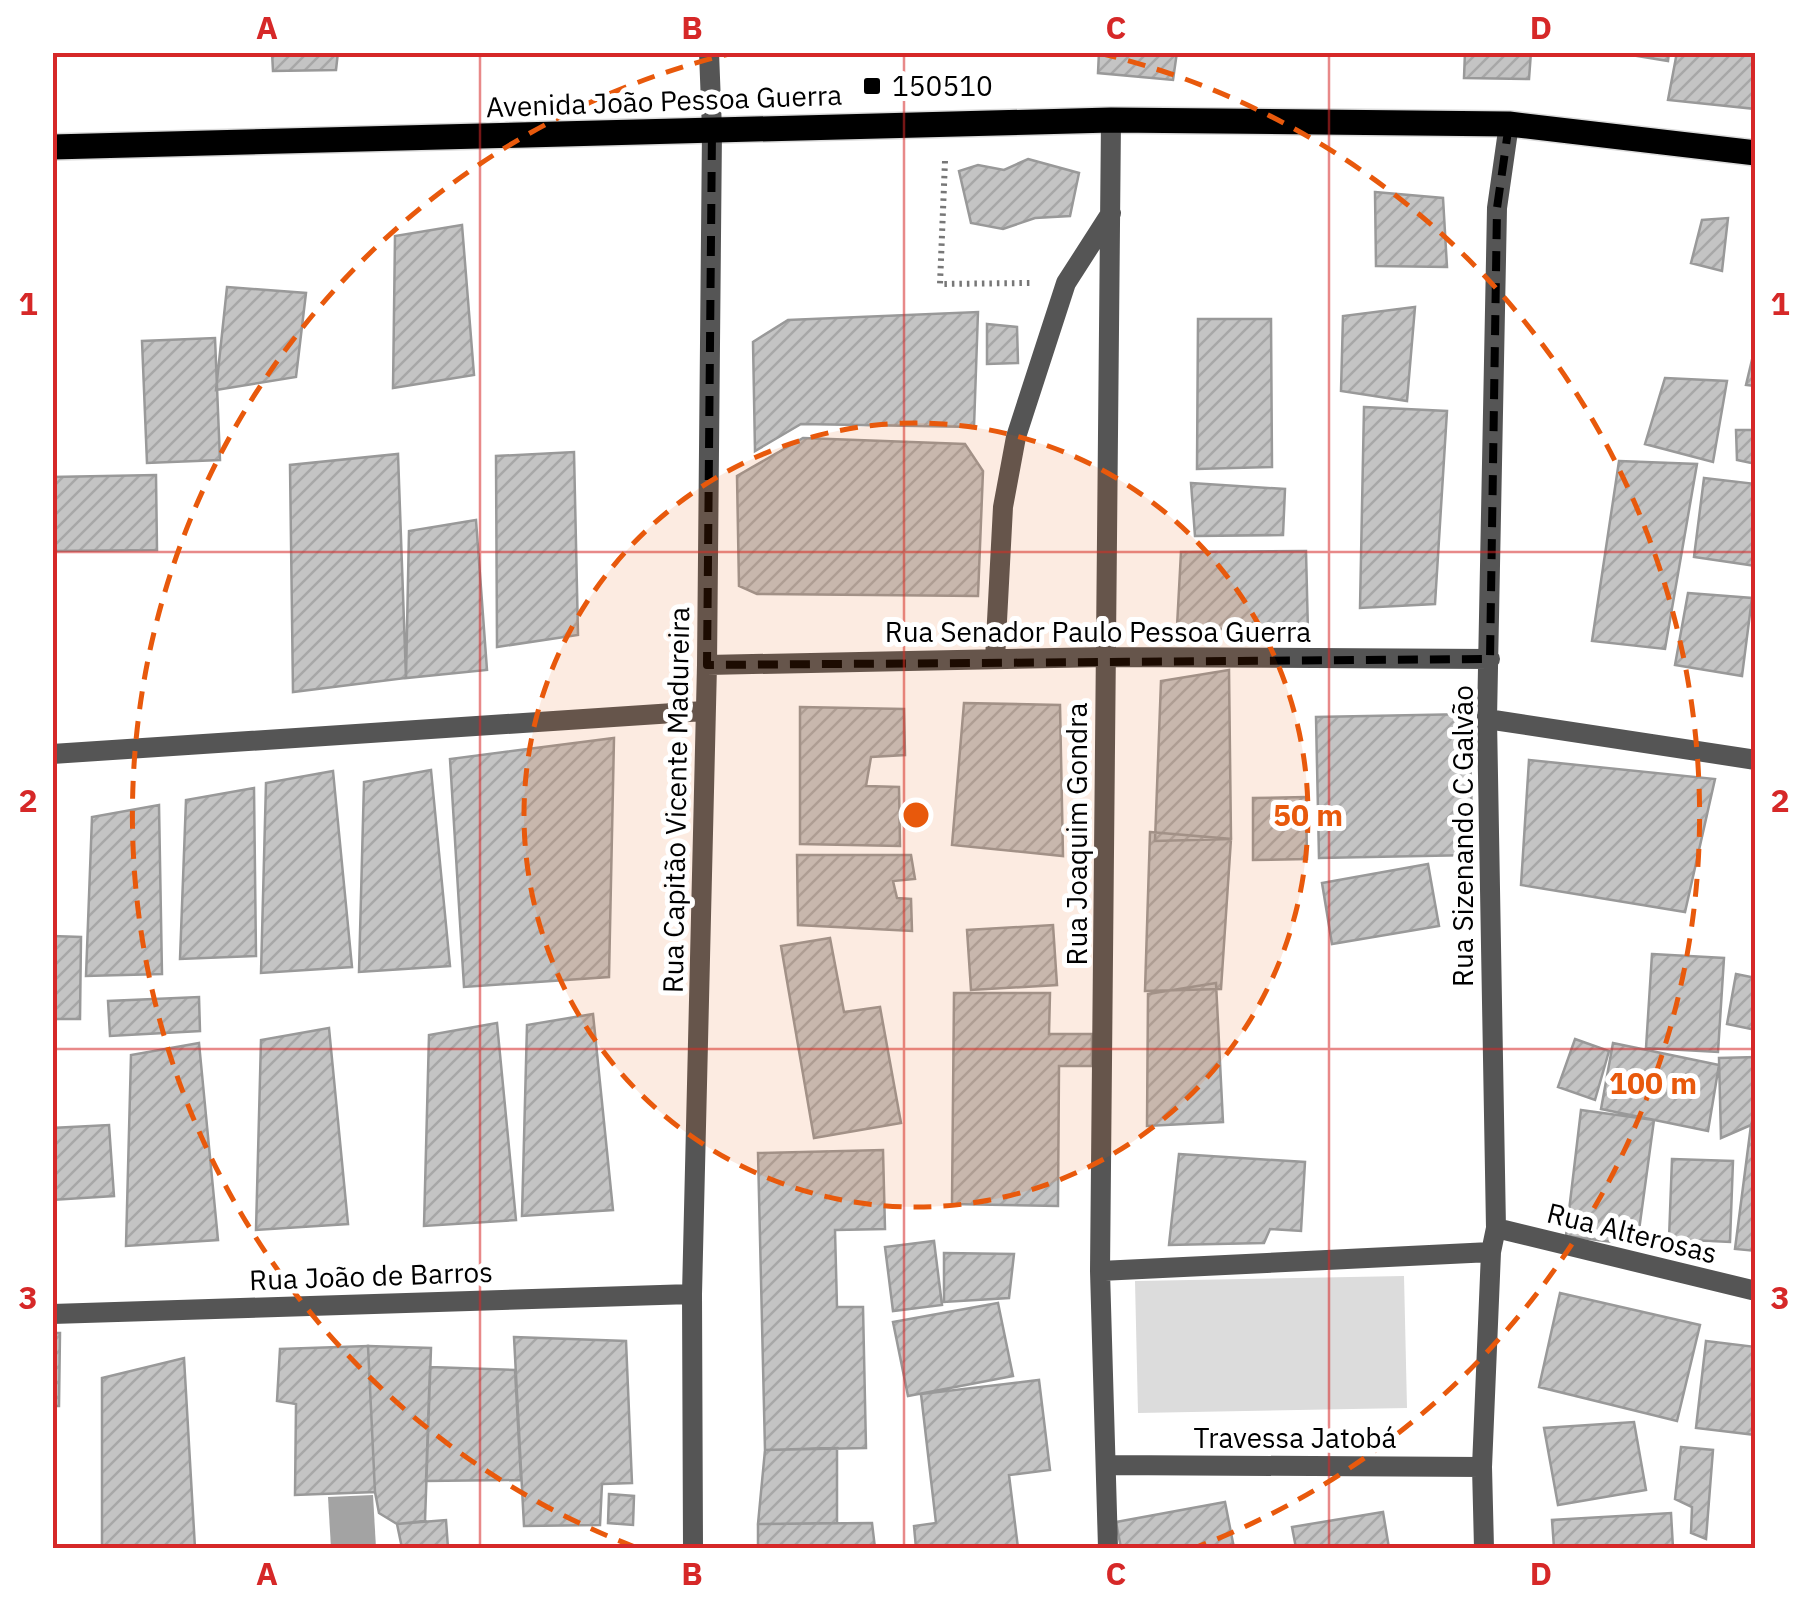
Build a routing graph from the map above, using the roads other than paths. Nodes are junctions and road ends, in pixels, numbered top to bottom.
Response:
1 (709, 52) edge
2 (1111, 120) junction
3 (1509, 124) junction
4 (712, 130) junction
5 (52, 147) edge
6 (1756, 153) edge
7 (1111, 213) junction
8 (1106, 656) junction
9 (995, 659) junction
10 (1490, 659) junction
11 (707, 665) junction
12 (704, 711) junction
13 (1487, 720) junction
14 (52, 754) edge
15 (1756, 760) edge
16 (1496, 1228) junction
17 (1491, 1252) junction
18 (1100, 1271) junction
19 (1756, 1291) edge
20 (692, 1294) junction
21 (52, 1314) edge
22 (1107, 1465) junction
23 (1482, 1467) junction
24 (692, 1548) edge
25 (1108, 1548) edge
26 (1484, 1548) edge

1 - 4 street, Rua Capitão Vicente Madureira
2 - 3 main road, Avenida João Pessoa Guerra
2 - 4 main road, Avenida João Pessoa Guerra
2 - 7 street, Rua Joaquim Gondra
3 - 6 main road, Avenida João Pessoa Guerra
3 - 10 street, Rua Sizenando C Galvão
4 - 5 main road, Avenida João Pessoa Guerra
4 - 11 street, Rua Capitão Vicente Madureira
7 - 8 street, Rua Joaquim Gondra
7 - 9 street
8 - 9 street, Rua Senador Paulo Pessoa Guerra
8 - 10 street, Rua Senador Paulo Pessoa Guerra
8 - 18 street, Rua Joaquim Gondra
9 - 11 street, Rua Senador Paulo Pessoa Guerra
10 - 13 street, Rua Sizenando C Galvão
11 - 12 street, Rua Capitão Vicente Madureira
12 - 14 street
12 - 20 street, Rua Capitão Vicente Madureira
13 - 15 street
13 - 16 street, Rua Sizenando C Galvão
16 - 17 street, Rua Sizenando C Galvão
16 - 19 street, Rua Alterosas
17 - 18 street
17 - 23 street, Rua Sizenando C Galvão
18 - 22 street, Rua Joaquim Gondra
20 - 21 street, Rua João de Barros
20 - 24 street, Rua Capitão Vicente Madureira
22 - 23 street, Travessa Jatobá
22 - 25 street, Rua Joaquim Gondra
23 - 26 street, Rua Sizenando C Galvão

